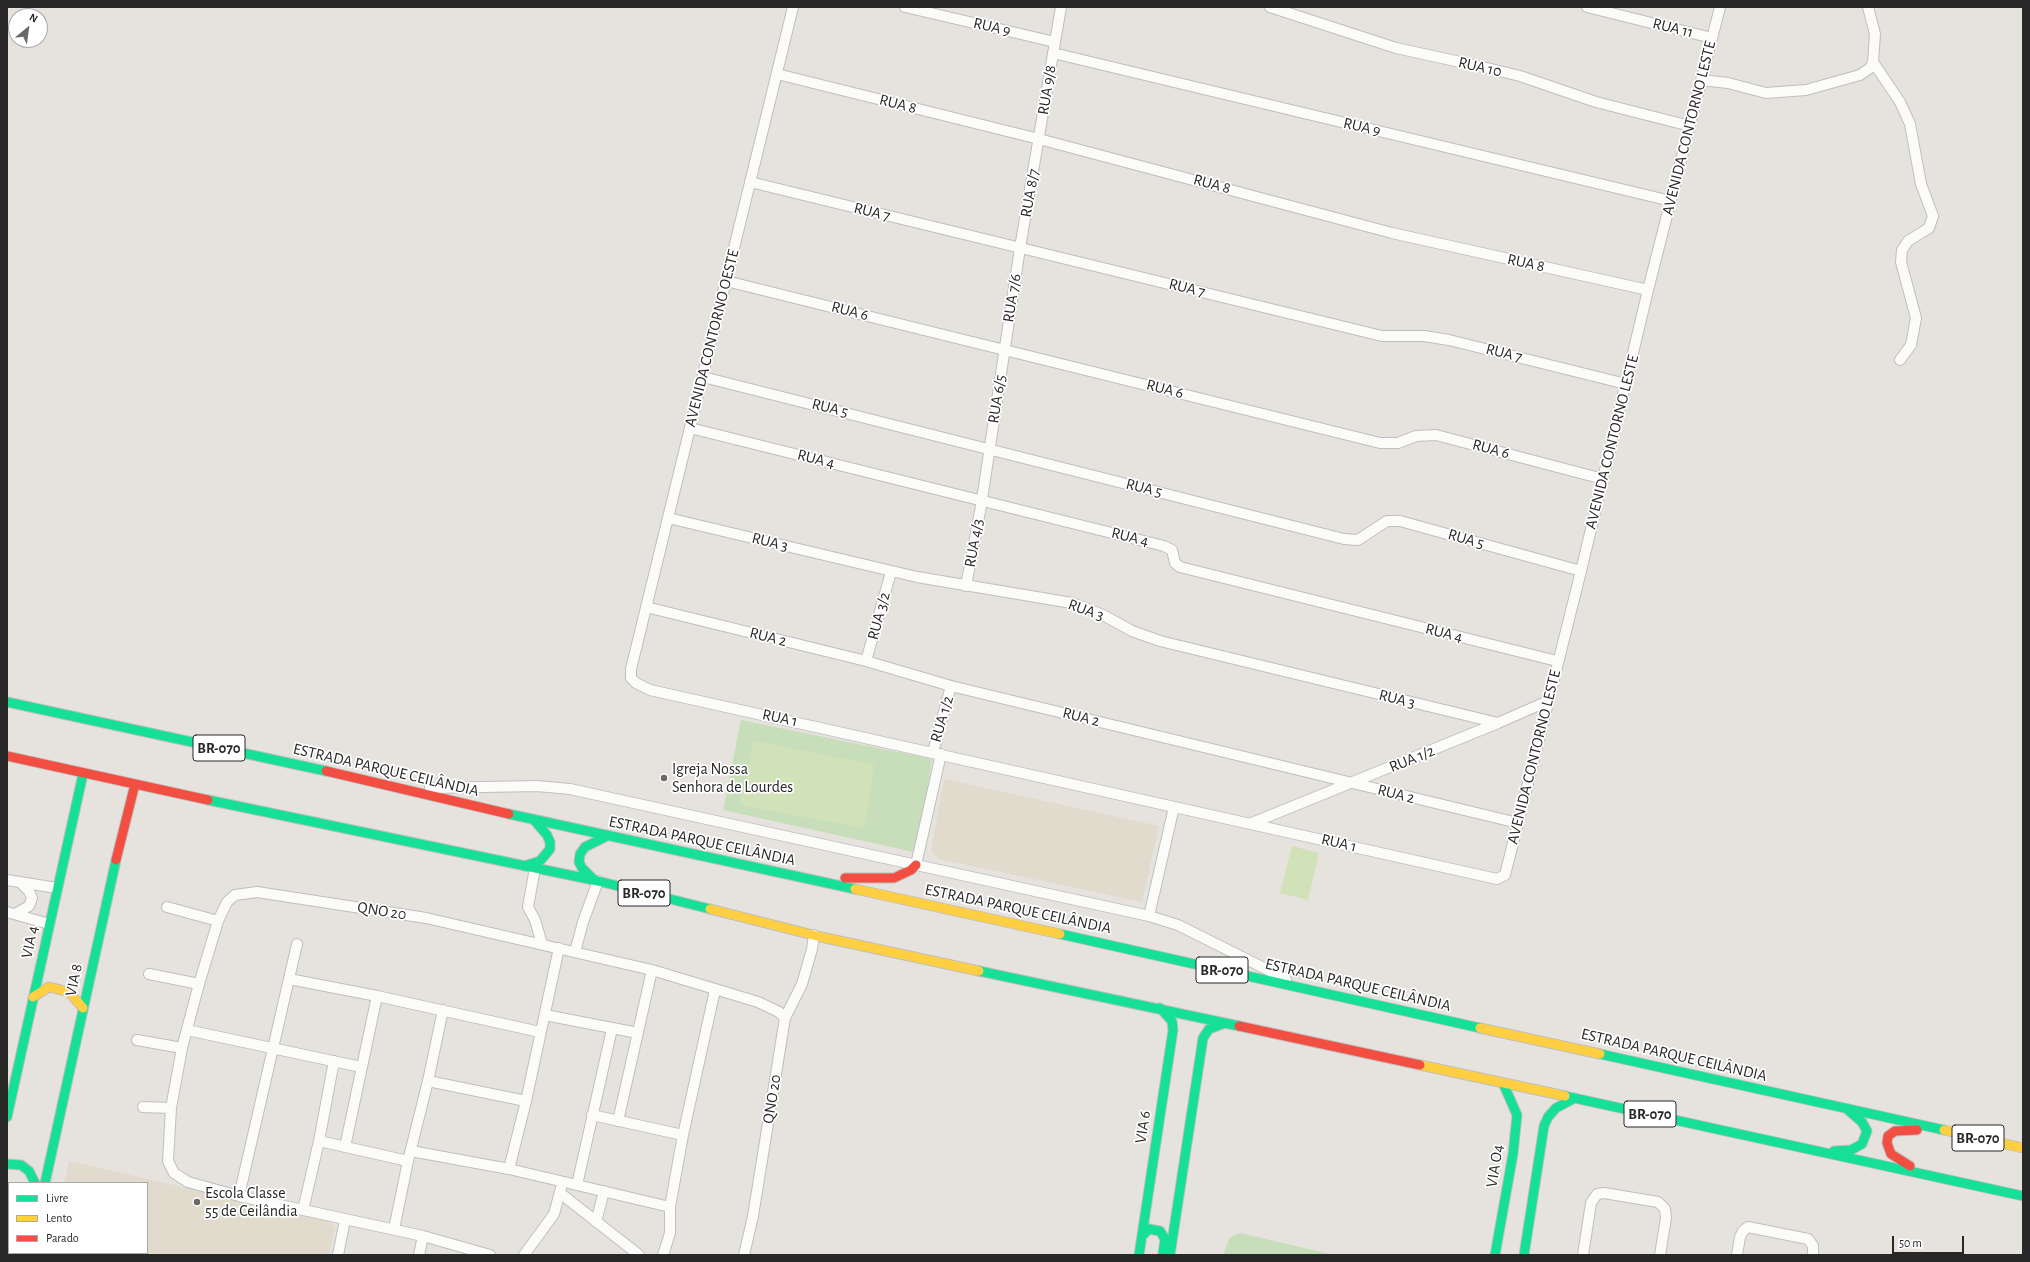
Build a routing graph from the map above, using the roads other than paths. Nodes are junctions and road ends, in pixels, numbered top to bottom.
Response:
1 (793, 7) edge
2 (905, 7) edge
3 (1061, 7) edge
4 (1270, 7) edge
5 (1587, 7) edge
6 (1720, 7) edge
7 (1868, 7) edge
8 (1284, 9) edge
9 (1712, 38) junction
10 (1055, 42) junction
11 (1053, 53) junction
12 (1873, 62) junction
13 (777, 74) junction
14 (1701, 80) junction
15 (1690, 126) junction
16 (1039, 139) junction
17 (750, 182) junction
18 (1671, 201) junction
19 (1020, 248) junction
20 (726, 281) junction
21 (1648, 290) junction
22 (1004, 349) junction
23 (1900, 360) dead end
24 (703, 377) junction
25 (1626, 384) junction
26 (690, 428) junction
27 (989, 448) junction
28 (1603, 479) junction
29 (982, 500) junction
30 (668, 518) junction
31 (1581, 571) junction
32 (891, 572) junction
33 (966, 586) junction
34 (646, 607) junction
35 (866, 661) junction
36 (1557, 661) junction
37 (631, 669) joint
38 (951, 686) junction
39 (1548, 701) junction
40 (7, 702) edge
41 (1498, 723) junction
42 (937, 753) junction
43 (7, 756) edge
44 (83, 774) junction
45 (1353, 783) junction
46 (135, 784) junction
47 (409, 789) junction
48 (1174, 807) junction
49 (534, 820) junction
50 (1252, 823) junction
51 (1518, 823) junction
52 (607, 836) junction
53 (916, 865) junction
54 (524, 866) junction
55 (535, 868) junction
56 (796, 876) junction
57 (1503, 877) joint
58 (7, 880) edge
59 (596, 881) junction
60 (21, 883) junction
61 (58, 888) junction
62 (167, 907) dead end
63 (11, 913) edge
64 (1149, 916) junction
65 (218, 921) junction
66 (49, 924) junction
67 (814, 936) junction
68 (296, 944) dead end
69 (542, 944) junction
70 (559, 948) junction
71 (575, 952) junction
72 (652, 970) junction
73 (149, 974) dead end
74 (289, 979) junction
75 (199, 984) junction
76 (1304, 988) junction
77 (715, 990) junction
78 (377, 996) junction
79 (33, 997) junction
80 (83, 1008) junction
81 (1160, 1008) junction
82 (443, 1010) junction
83 (545, 1015) junction
84 (785, 1018) junction
85 (1225, 1023) junction
86 (612, 1029) junction
87 (186, 1030) junction
88 (540, 1032) junction
89 (638, 1033) junction
90 (137, 1040) dead end
91 (273, 1047) junction
92 (182, 1048) junction
93 (334, 1061) junction
94 (361, 1067) junction
95 (428, 1081) junction
96 (1504, 1083) junction
97 (1575, 1098) junction
98 (526, 1101) junction
99 (143, 1106) dead end
100 (171, 1108) junction
101 (1848, 1110) junction
102 (592, 1115) junction
103 (7, 1117) edge
104 (618, 1121) junction
105 (1940, 1130) junction
106 (682, 1135) junction
107 (320, 1141) junction
108 (345, 1147) junction
109 (2023, 1148) edge
110 (411, 1151) junction
111 (1828, 1152) junction
112 (408, 1161) junction
113 (7, 1164) edge
114 (509, 1170) junction
115 (1933, 1176) junction
116 (34, 1182) edge
117 (45, 1182) edge
118 (561, 1182) junction
119 (577, 1185) junction
120 (604, 1191) junction
121 (560, 1193) junction
122 (239, 1196) junction
123 (2023, 1196) edge
124 (670, 1207) junction
125 (303, 1210) junction
126 (345, 1220) junction
127 (596, 1222) junction
128 (394, 1230) junction
129 (423, 1236) junction
130 (1142, 1236) junction
131 (1813, 1254) edge
132 (338, 1255) edge
133 (419, 1255) edge
134 (490, 1255) edge
135 (524, 1255) edge
136 (639, 1255) edge
137 (663, 1255) edge
138 (744, 1255) edge
139 (1138, 1255) edge
140 (1162, 1255) edge
141 (1170, 1255) edge
142 (1495, 1255) edge
143 (1524, 1255) edge
144 (1583, 1255) edge
145 (1660, 1255) edge
146 (1737, 1255) edge

1 - 13 street, AVENIDA CONTORNO OESTE
2 - 10 street, RUA 9
3 - 10 street, RUA 9/8
4 - 8 street, RUA 10
5 - 9 street, RUA 11
6 - 9 street, AVENIDA CONTORNO LESTE
7 - 12 street
8 - 15 street, RUA 10
9 - 14 street, AVENIDA CONTORNO LESTE
10 - 11 street, RUA 9/8
11 - 16 street, RUA 9/8
11 - 18 street, RUA 9
12 - 14 street
12 - 23 street
13 - 16 street, RUA 8
13 - 17 street, AVENIDA CONTORNO OESTE
14 - 15 street, AVENIDA CONTORNO LESTE
15 - 18 street, AVENIDA CONTORNO LESTE
16 - 19 street, RUA 8/7
16 - 21 street, RUA 8
17 - 19 street, RUA 7
17 - 20 street, AVENIDA CONTORNO OESTE
18 - 21 street, AVENIDA CONTORNO LESTE
19 - 22 street, RUA 7/6
19 - 25 street, RUA 7
20 - 22 street, RUA 6
20 - 24 street, AVENIDA CONTORNO OESTE
21 - 25 street, AVENIDA CONTORNO LESTE
22 - 27 street, RUA 6/5
22 - 28 street, RUA 6
24 - 26 street, AVENIDA CONTORNO OESTE
24 - 27 street, RUA 5
25 - 28 street, AVENIDA CONTORNO LESTE
26 - 29 street, RUA 4
26 - 30 street, AVENIDA CONTORNO OESTE
27 - 29 street, RUA 6/5
27 - 31 street, RUA 5
28 - 31 street, AVENIDA CONTORNO LESTE
29 - 33 street, RUA 4/3
29 - 36 street, RUA 4
30 - 32 street, RUA 3
30 - 34 street, AVENIDA CONTORNO OESTE
31 - 36 street, AVENIDA CONTORNO LESTE
32 - 33 street, RUA 3
32 - 35 street, RUA 3/2
33 - 41 street, RUA 3
34 - 35 street, RUA 2
34 - 37 street, AVENIDA CONTORNO OESTE
35 - 38 street, RUA 2
36 - 39 street, AVENIDA CONTORNO LESTE
37 - 42 street, RUA 1
38 - 42 street, RUA 1/2
38 - 45 street, RUA 2
39 - 41 street, RUA 1/2
39 - 51 street, AVENIDA CONTORNO LESTE
40 - 47 main road, ESTRADA PARQUE CEILÂNDIA / BR-070
41 - 45 street, RUA 1/2
42 - 48 street, RUA 1
42 - 53 street
43 - 44 main road, BR-070
44 - 46 main road, BR-070
44 - 61 main road, VIA 4
45 - 50 street, RUA 1/2
45 - 51 street, RUA 2
46 - 54 main road, BR-070
46 - 80 main road, VIA 8
47 - 49 main road, ESTRADA PARQUE CEILÂNDIA / BR-070
47 - 53 street
48 - 50 street, RUA 1
48 - 64 street
49 - 52 main road, ESTRADA PARQUE CEILÂNDIA / BR-070
49 - 54 main road
50 - 57 street, RUA 1
51 - 57 street, AVENIDA CONTORNO LESTE
52 - 56 main road, ESTRADA PARQUE CEILÂNDIA / BR-070
52 - 59 main road
53 - 56 main road
53 - 64 street
54 - 55 main road, BR-070
55 - 59 main road, BR-070
55 - 69 street
56 - 76 main road, ESTRADA PARQUE CEILÂNDIA / BR-070
58 - 60 street
59 - 67 main road, BR-070
59 - 71 street
60 - 61 street
60 - 63 street
61 - 66 main road, VIA 4
62 - 65 street
63 - 66 street
64 - 76 street
65 - 69 street, QNO 20
65 - 75 street, QNO 20
66 - 79 main road, VIA 4
67 - 81 main road, BR-070
67 - 84 street
68 - 74 street
69 - 70 street, QNO 20
70 - 71 street, QNO 20
70 - 83 street
71 - 72 street, QNO 20
72 - 77 street, QNO 20
72 - 89 street
73 - 75 street
74 - 78 street
74 - 91 street
75 - 87 street, QNO 20
76 - 101 main road, ESTRADA PARQUE CEILÂNDIA / BR-070
77 - 84 street, QNO 20
77 - 106 street
78 - 82 street
78 - 94 street
79 - 80 main road
79 - 103 main road, VIA 4
80 - 117 main road, VIA 8
81 - 85 main road, BR-070
81 - 130 main road, VIA 6
82 - 88 street
82 - 95 street
83 - 86 street
83 - 88 street
84 - 138 street, QNO 20
85 - 96 main road, BR-070
85 - 141 main road
86 - 89 street
86 - 102 street
87 - 91 street
87 - 92 street, QNO 20
88 - 98 street
89 - 104 street
90 - 92 street
91 - 93 street
91 - 122 street
92 - 100 street, QNO 20
93 - 94 street
93 - 107 street
94 - 108 street
95 - 98 street
95 - 110 street
96 - 97 main road, BR-070
96 - 142 main road, VIA O4
97 - 111 main road, BR-070
97 - 143 main road
98 - 114 street
99 - 100 street
100 - 122 street, QNO 20
101 - 105 main road, ESTRADA PARQUE CEILÂNDIA / BR-070
101 - 111 main road
102 - 104 street
102 - 119 street
104 - 106 street
105 - 109 main road, ESTRADA PARQUE CEILÂNDIA / BR-070
105 - 115 main road
106 - 124 street
107 - 108 street
107 - 125 street
108 - 112 street
110 - 112 street
110 - 114 street
111 - 115 main road, BR-070
112 - 128 street
113 - 116 main road
114 - 118 street
115 - 123 main road, BR-070
118 - 119 street
118 - 121 street
119 - 120 street
120 - 124 street
120 - 127 street
121 - 127 street
121 - 135 street
122 - 125 street, QNO 20
124 - 137 street
125 - 126 street, QNO 20
126 - 128 street, QNO 20
126 - 132 street
127 - 136 street
128 - 129 street, QNO 20
129 - 133 street
129 - 134 street, QNO 20
130 - 139 main road, VIA 6
130 - 140 main road
131 - 146 street
144 - 145 street

